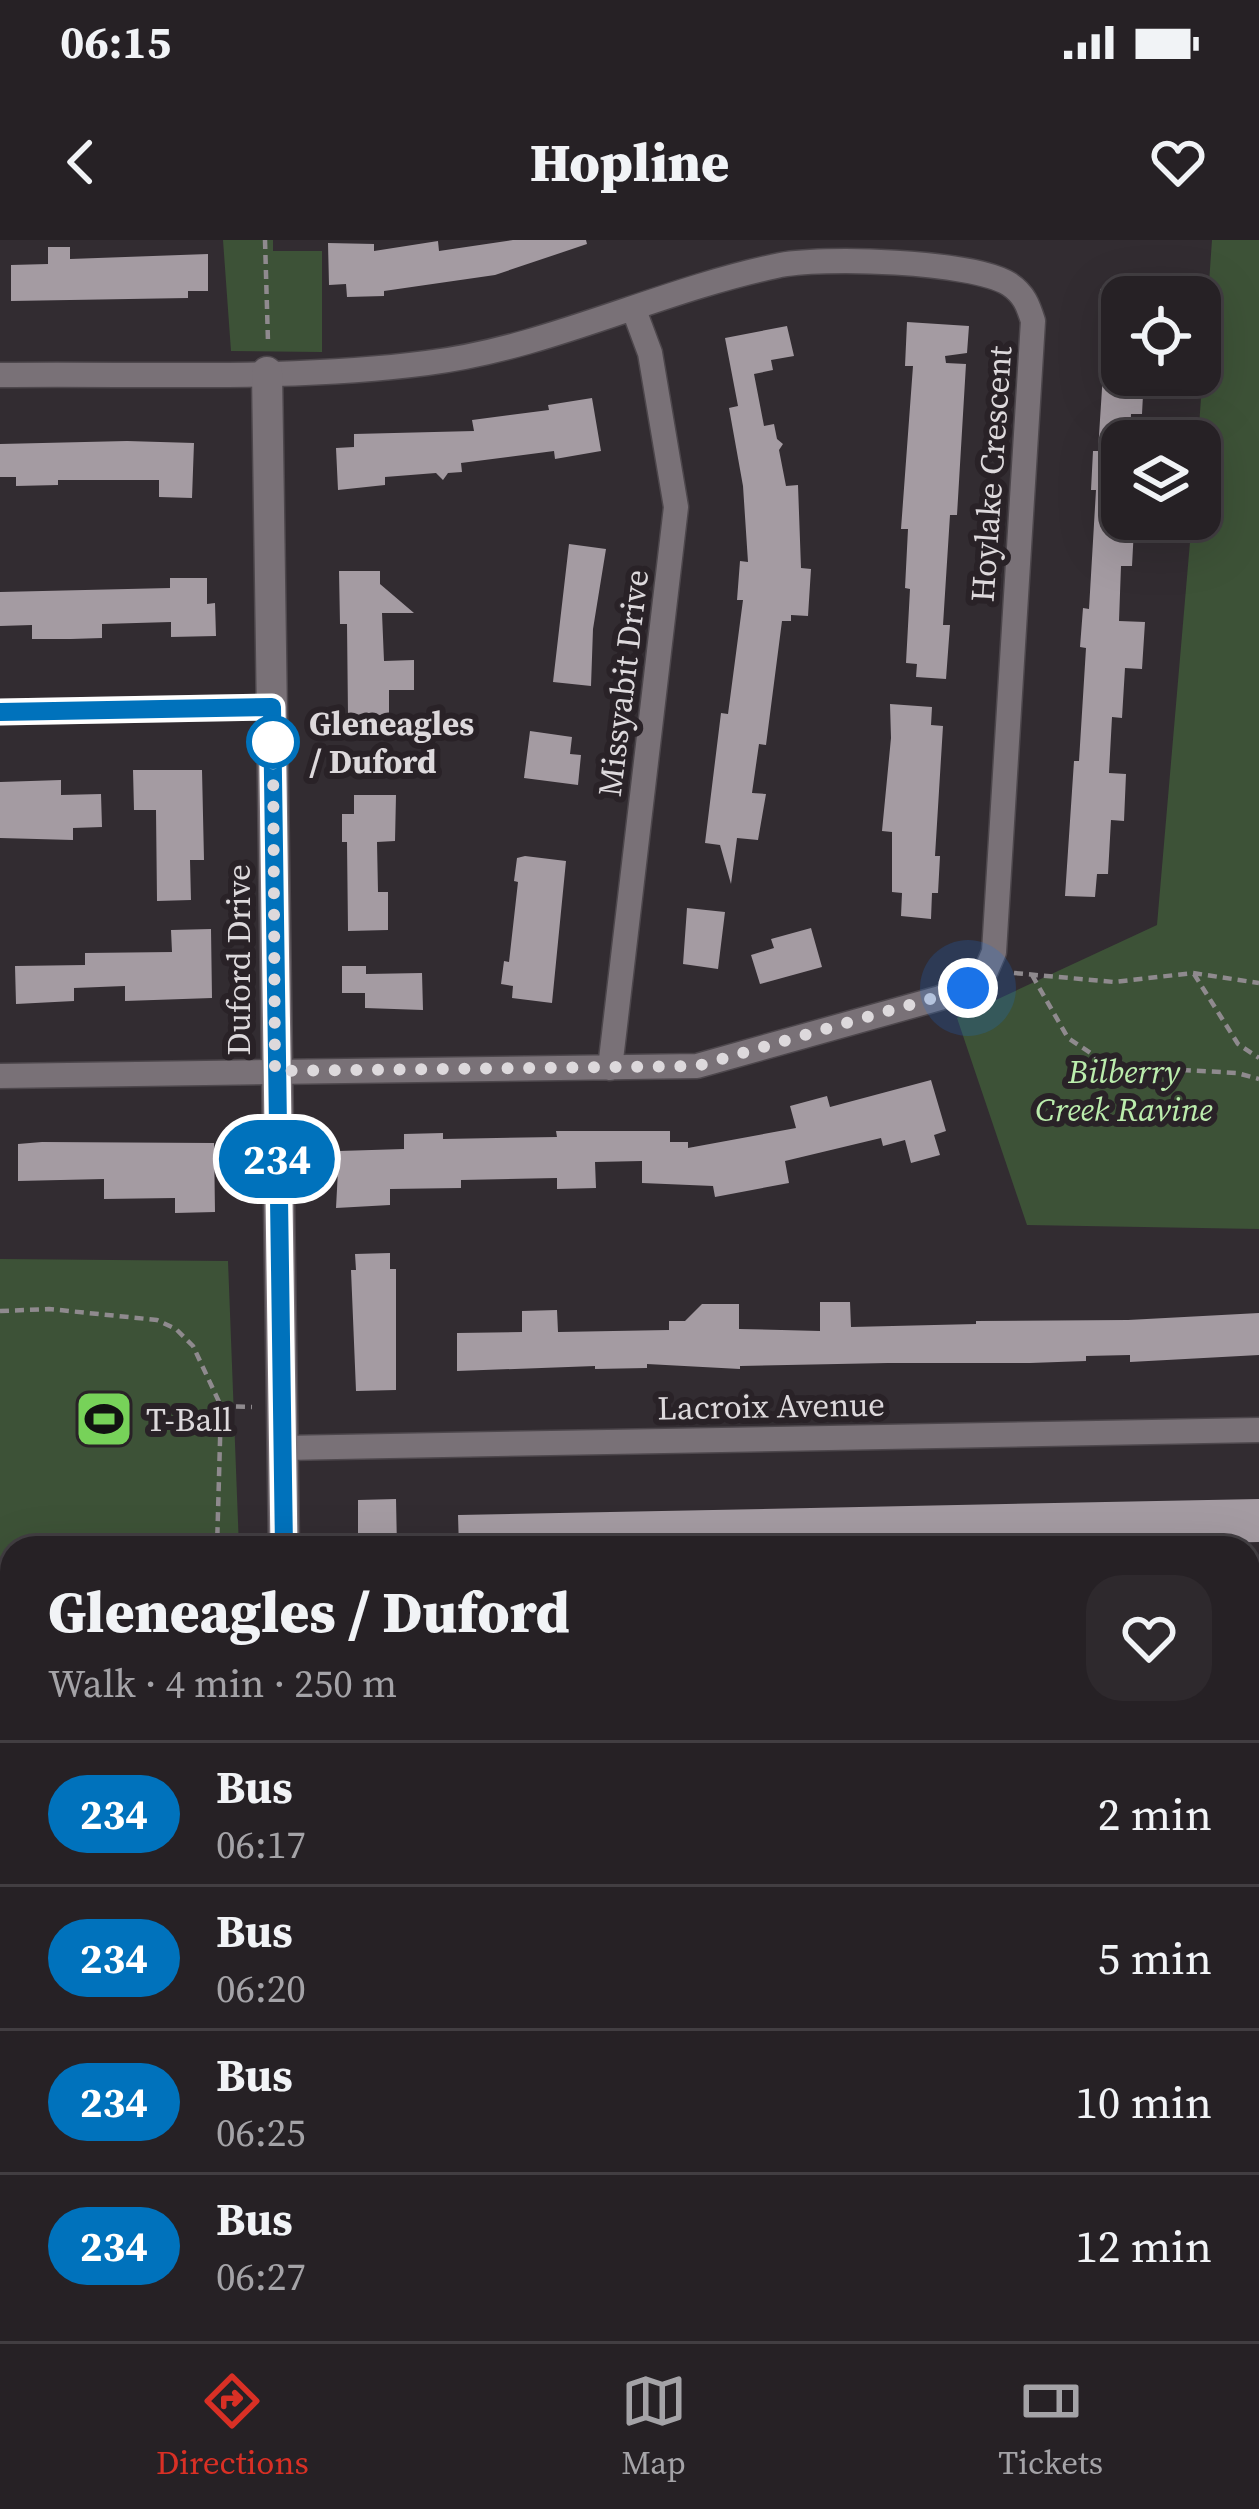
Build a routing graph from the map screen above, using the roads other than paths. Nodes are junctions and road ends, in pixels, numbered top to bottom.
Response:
1 (634, 310) junction
2 (267, 372) junction
3 (0, 375) edge
4 (272, 707) junction
5 (0, 712) edge
6 (610, 1068) junction
7 (275, 1071) junction
8 (0, 1076) edge
9 (1259, 1430) edge
10 (283, 1448) junction
11 (284, 1536) edge

1 - 2 street, Hoylake Crescent
1 - 6 street, Missyabit Drive
1 - 6 street, Hoylake Crescent
2 - 3 street, Hoylake Crescent
2 - 4 street, Duford Drive
4 - 5 street
4 - 7 street, Duford Drive
6 - 7 street
7 - 8 street
7 - 10 street, Duford Drive
9 - 10 street, Lacroix Avenue
10 - 11 street, Duford Drive

